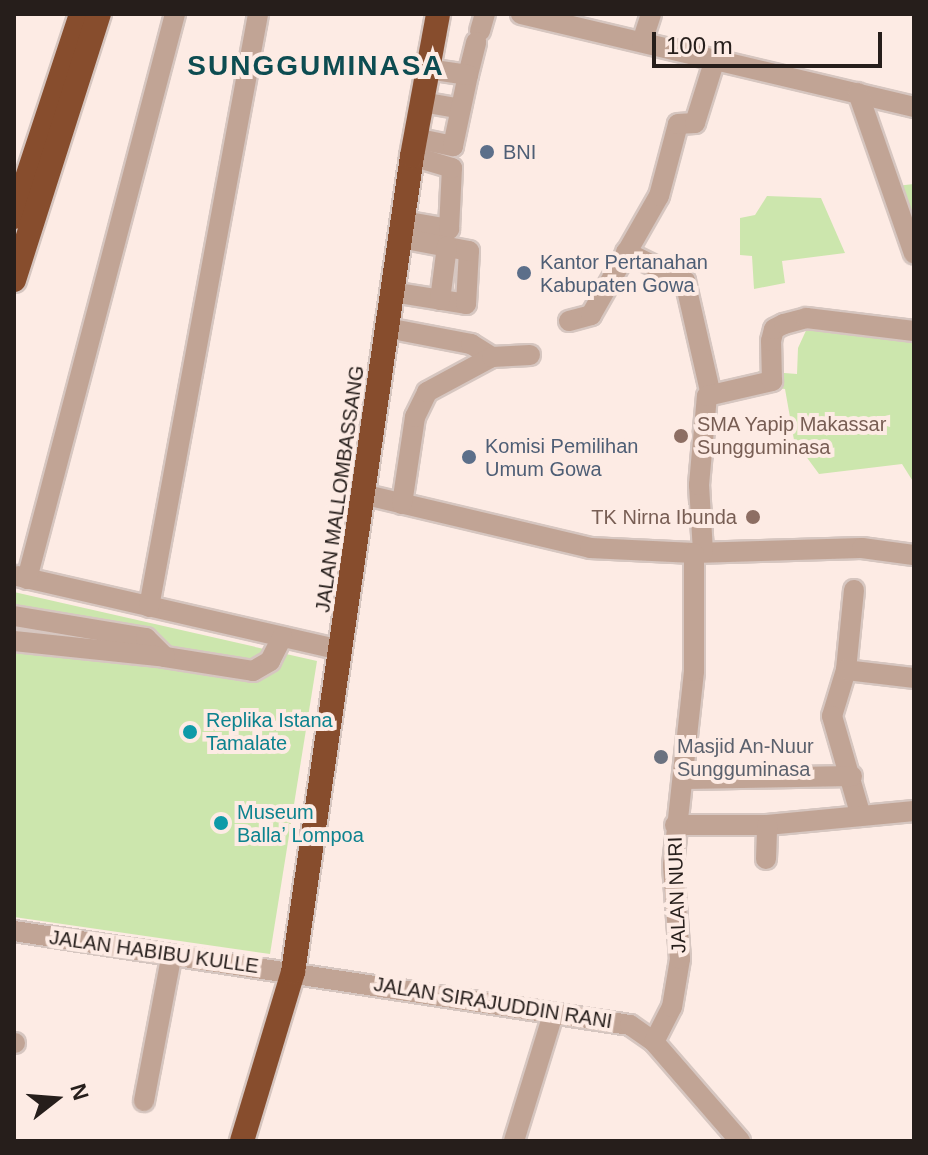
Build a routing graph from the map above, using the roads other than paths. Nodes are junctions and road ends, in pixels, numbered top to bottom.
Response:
1 (81, 14) edge
2 (99, 14) edge
3 (175, 14) edge
4 (258, 14) edge
5 (438, 14) edge
6 (521, 14) edge
7 (651, 14) edge
8 (480, 29) edge
9 (642, 42) junction
10 (715, 59) junction
11 (451, 72) junction
12 (858, 93) junction
13 (443, 106) junction
14 (914, 107) edge
15 (428, 150) junction
16 (14, 217) edge
17 (421, 235) junction
18 (626, 252) junction
19 (914, 254) edge
20 (14, 280) edge
21 (416, 296) junction
22 (569, 321) dead end
23 (402, 329) junction
24 (914, 331) edge
25 (530, 355) dead end
26 (492, 357) junction
27 (711, 395) junction
28 (362, 494) junction
29 (402, 504) junction
30 (699, 552) junction
31 (914, 555) edge
32 (20, 577) edge
33 (854, 590) dead end
34 (149, 607) junction
35 (14, 616) edge
36 (282, 637) junction
37 (14, 641) edge
38 (341, 650) junction
39 (165, 657) junction
40 (846, 670) junction
41 (914, 678) edge
42 (852, 776) junction
43 (685, 779) junction
44 (914, 811) edge
45 (860, 813) junction
46 (675, 825) junction
47 (767, 825) junction
48 (766, 859) dead end
49 (14, 931) edge
50 (171, 958) junction
51 (293, 972) junction
52 (553, 1014) junction
53 (654, 1042) junction
54 (144, 1101) dead end
55 (242, 1141) edge
56 (514, 1141) edge
57 (740, 1141) edge

1 - 16 highway
2 - 20 highway
3 - 32 street
4 - 34 street
5 - 11 highway, JALAN MALLOMBASSANG
6 - 9 street
7 - 9 street
8 - 11 street
9 - 10 street
10 - 12 street
10 - 18 street
11 - 13 highway, JALAN MALLOMBASSANG
11 - 13 street
12 - 14 street
12 - 19 street
13 - 15 highway, JALAN MALLOMBASSANG
13 - 15 street
15 - 17 highway, JALAN MALLOMBASSANG
15 - 17 street
17 - 21 highway, JALAN MALLOMBASSANG
17 - 21 street
18 - 22 street
18 - 27 street
21 - 23 highway, JALAN MALLOMBASSANG
23 - 26 street
23 - 28 highway, JALAN MALLOMBASSANG
24 - 27 street
25 - 26 street
26 - 29 street
27 - 30 street, JALAN NURI
28 - 29 street
28 - 38 highway, JALAN MALLOMBASSANG
29 - 30 street
30 - 31 street
30 - 43 street, JALAN NURI
32 - 34 street
33 - 40 street
34 - 36 street
35 - 39 street
36 - 38 street
36 - 39 street
37 - 39 street
38 - 51 highway, JALAN MALLOMBASSANG
40 - 41 street
40 - 42 street
42 - 43 street
42 - 45 street
43 - 46 street, JALAN NURI
44 - 45 street
45 - 47 street
46 - 47 street
46 - 53 street, JALAN NURI
47 - 48 street
49 - 50 street, JALAN HABIBU KULLE
50 - 51 street, JALAN HABIBU KULLE
50 - 54 street
51 - 52 street, JALAN SIRAJUDDIN RANI
51 - 55 highway, JALAN MALLOMBASSANG
52 - 53 street, JALAN SIRAJUDDIN RANI
52 - 56 street
53 - 57 street, JALAN SIRAJUDDIN RANI

